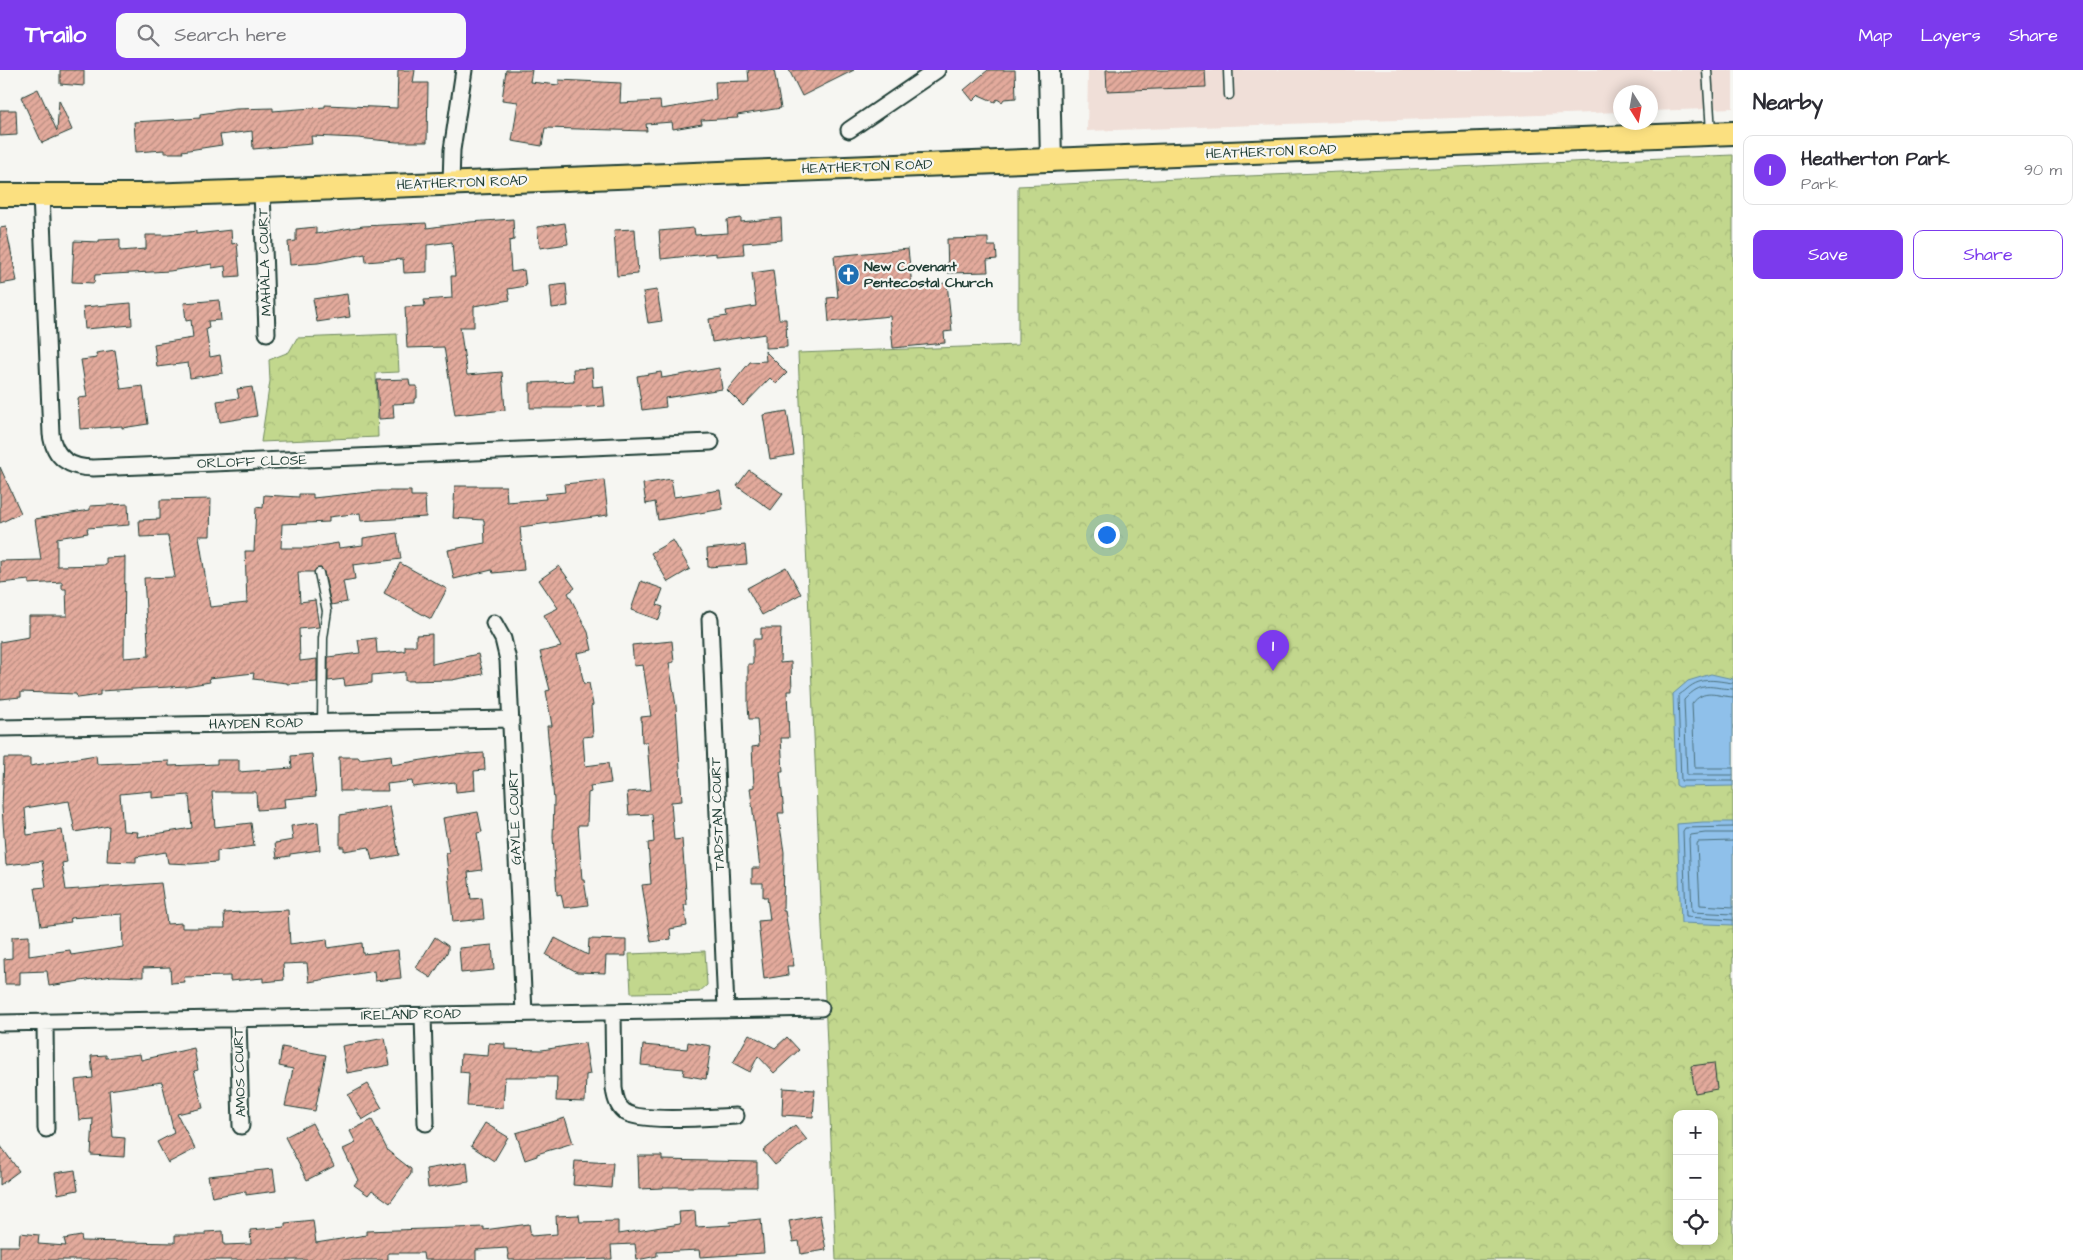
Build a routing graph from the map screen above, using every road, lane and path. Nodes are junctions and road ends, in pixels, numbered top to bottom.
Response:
1 (464, 70) edge
2 (937, 70) edge
3 (1049, 70) edge
4 (1228, 70) edge
5 (1707, 70) edge
6 (1229, 95) dead end
7 (849, 130) dead end
8 (1733, 133) edge
9 (1711, 134) junction
10 (1051, 160) junction
11 (451, 184) junction
12 (262, 191) junction
13 (0, 195) edge
14 (40, 195) junction
15 (268, 333) dead end
16 (711, 442) dead end
17 (319, 573) dead end
18 (710, 619) dead end
19 (494, 624) dead end
20 (512, 719) junction
21 (322, 722) junction
22 (0, 728) edge
23 (821, 1008) dead end
24 (726, 1010) junction
25 (613, 1012) junction
26 (524, 1013) junction
27 (423, 1015) junction
28 (238, 1018) junction
29 (0, 1022) edge
30 (45, 1022) junction
31 (736, 1116) dead end
32 (426, 1123) dead end
33 (241, 1126) dead end
34 (46, 1129) dead end

1 - 11 street
2 - 7 street
3 - 10 main road
4 - 6 lane
5 - 9 lane
8 - 9 main road, HEATHERTON ROAD
9 - 10 main road, HEATHERTON ROAD
10 - 11 main road, HEATHERTON ROAD
11 - 12 main road, HEATHERTON ROAD
12 - 14 main road, HEATHERTON ROAD
12 - 15 street, MAHALA COURT
13 - 14 main road, HEATHERTON ROAD
14 - 16 street, ORLOFF CLOSE
17 - 21 lane
18 - 24 street, TADSTAN COURT
19 - 20 street, GAYLE COURT
20 - 21 street, HAYDEN ROAD
20 - 26 street, GAYLE COURT
21 - 22 street, HAYDEN ROAD
23 - 24 street, IRELAND ROAD
24 - 25 street, IRELAND ROAD
25 - 26 street, IRELAND ROAD
25 - 31 street
26 - 27 street, IRELAND ROAD
27 - 28 street, IRELAND ROAD
27 - 32 street
28 - 30 street, IRELAND ROAD
28 - 33 street, AMOS COURT
29 - 30 street, IRELAND ROAD
30 - 34 street

